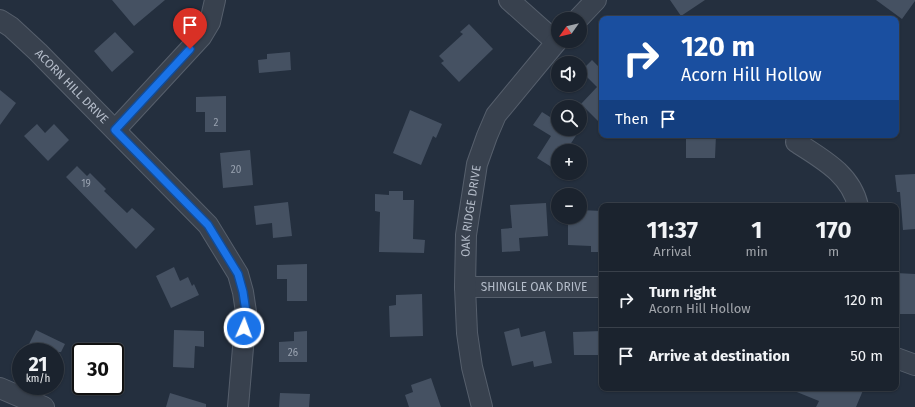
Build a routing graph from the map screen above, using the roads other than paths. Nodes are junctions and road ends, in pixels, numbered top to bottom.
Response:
1 (215, 0) edge
2 (509, 0) edge
3 (596, 0) edge
4 (585, 12) edge
5 (0, 20) edge
6 (551, 36) edge
7 (551, 48) edge
8 (115, 130) junction
9 (796, 142) dead end
10 (857, 203) edge
11 (599, 286) edge
12 (465, 288) junction
13 (899, 359) edge
14 (915, 366) edge
15 (0, 388) edge
16 (44, 407) edge
17 (238, 407) edge
18 (482, 407) edge

1 - 8 street
2 - 6 street
3 - 4 street
5 - 8 street, ACORN HILL DRIVE
7 - 12 street, OAK RIDGE DRIVE
8 - 17 street, ACORN HILL DRIVE
9 - 10 street
11 - 12 street, SHINGLE OAK DRIVE
12 - 18 street, OAK RIDGE DRIVE
13 - 14 street
15 - 16 street

